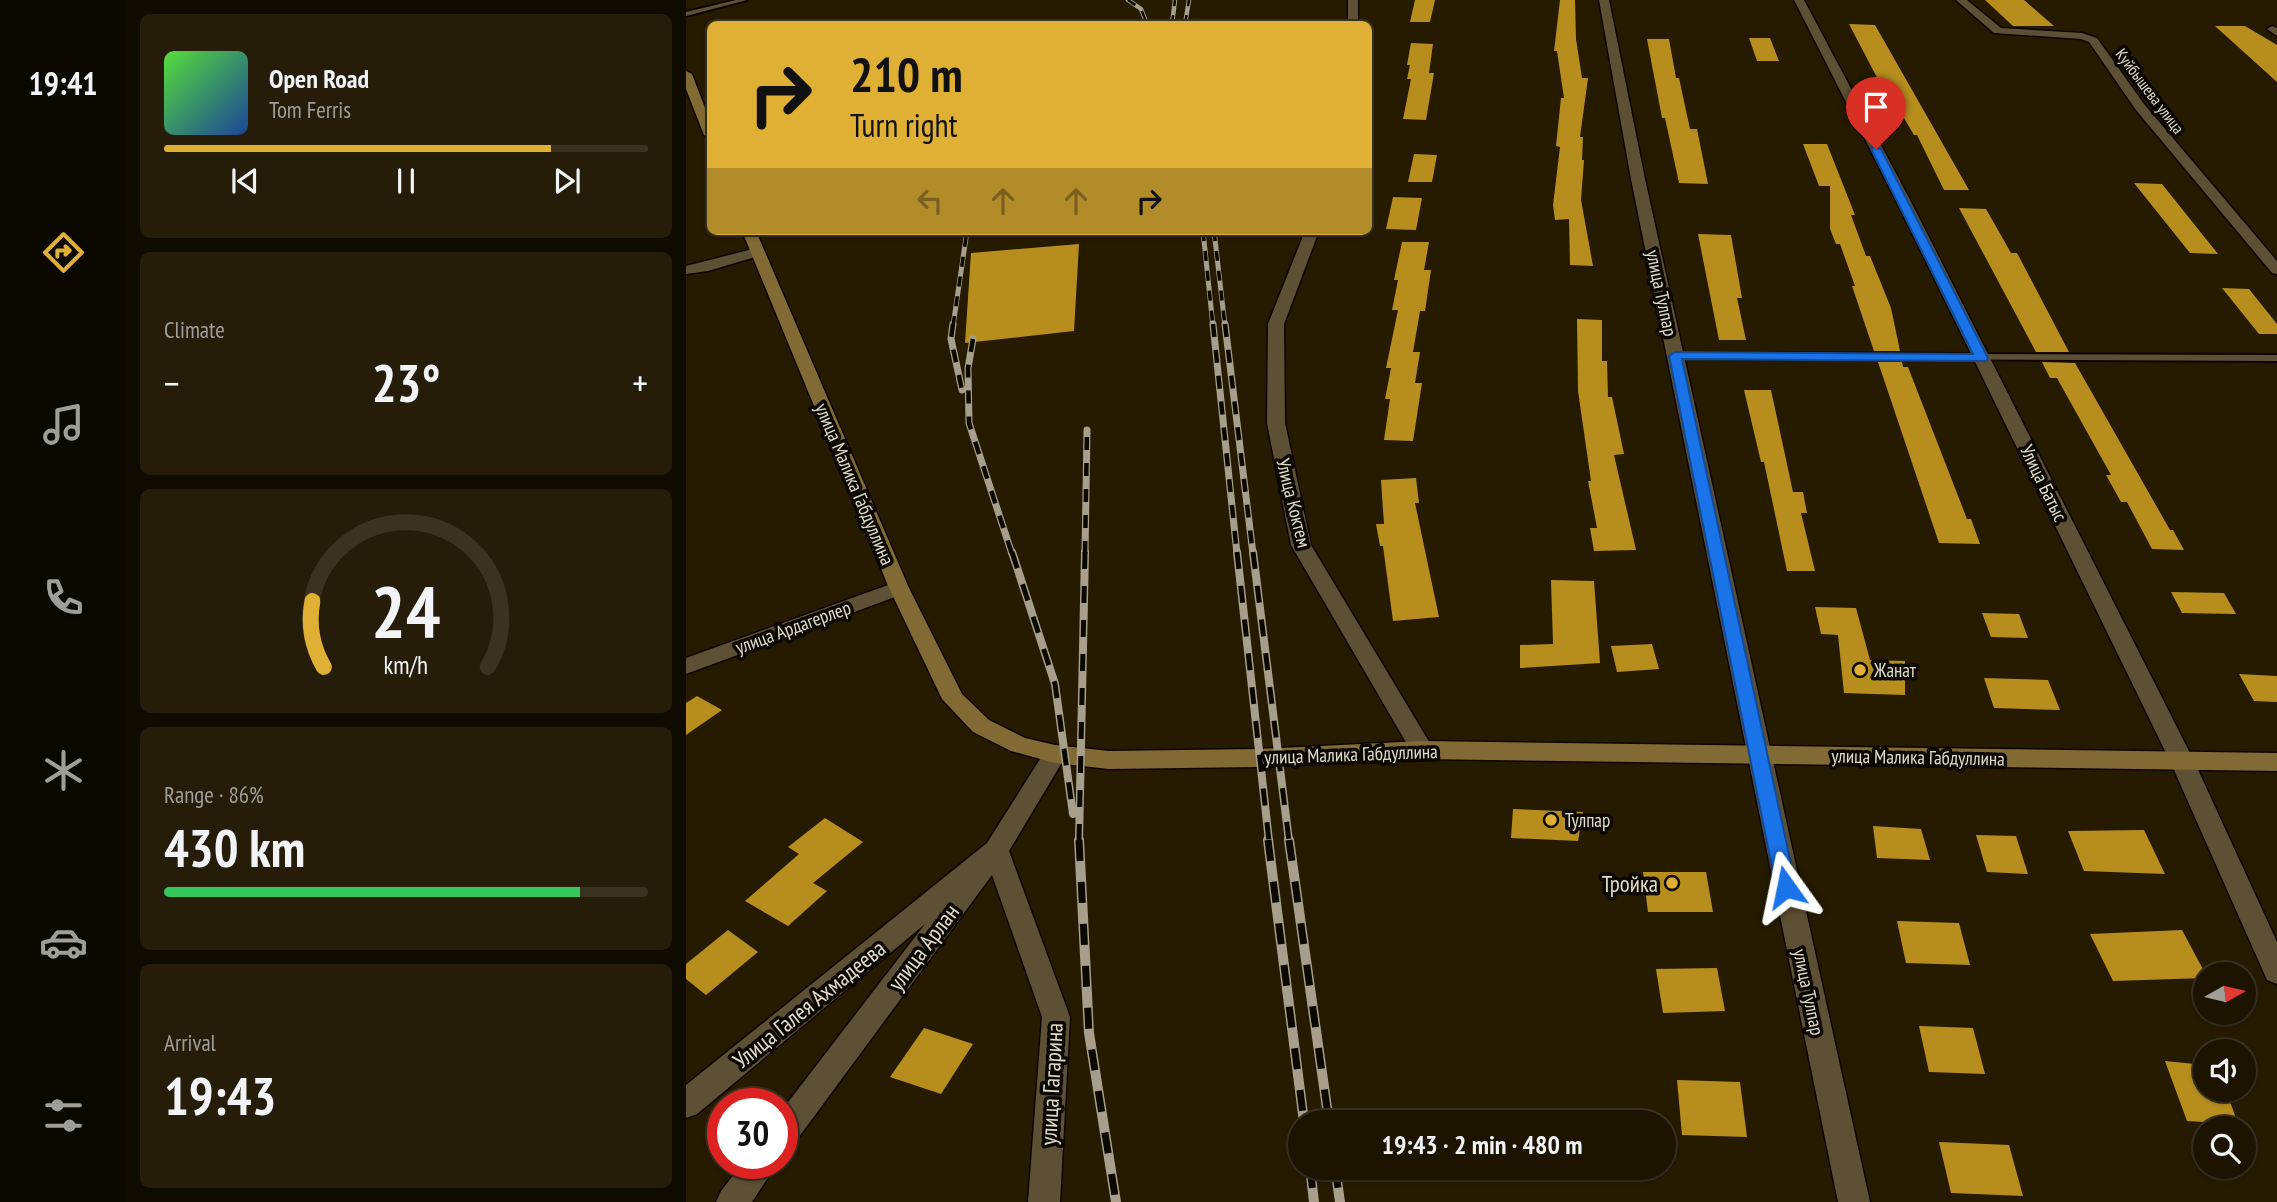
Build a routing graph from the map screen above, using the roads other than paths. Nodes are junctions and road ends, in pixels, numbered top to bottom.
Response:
1 (744, 0) edge
2 (1353, 0) edge
3 (1604, 0) edge
4 (1799, 0) edge
5 (1961, 0) edge
6 (686, 14) edge
7 (1353, 21) edge
8 (686, 74) edge
9 (707, 127) edge
10 (1310, 235) edge
11 (753, 241) edge
12 (686, 270) edge
13 (2277, 270) edge
14 (1675, 356) junction
15 (1982, 358) junction
16 (2277, 358) edge
17 (899, 588) junction
18 (686, 666) edge
19 (1422, 750) junction
20 (1055, 754) junction
21 (1758, 755) junction
22 (2182, 761) junction
23 (2277, 762) edge
24 (996, 850) junction
25 (2277, 972) edge
26 (686, 1104) edge
27 (798, 1114) edge
28 (750, 1179) edge
29 (732, 1202) edge
30 (1044, 1202) edge
31 (1854, 1202) edge

1 - 6 lane
2 - 7 street
3 - 14 street, улица Тулпар
4 - 15 street, Улица Батыс
5 - 13 street, Куйбышева улица
8 - 9 main road
10 - 19 street, Улица Коктем
11 - 12 street
11 - 17 main road, улица Малика Габдуллина
14 - 15 lane
14 - 21 street, улица Тулпар
15 - 16 lane
15 - 22 street, Улица Батыс
17 - 18 street, улица Ардагерлер
17 - 20 main road, улица Малика Габдуллина
19 - 20 main road, улица Малика Габдуллина
19 - 21 main road, улица Малика Габдуллина
20 - 24 street, улица Арлан
21 - 22 main road, улица Малика Габдуллина
21 - 31 street, улица Тулпар
22 - 23 main road, улица Малика Габдуллина
22 - 25 street, Улица Батыс
24 - 26 street, Улица Галея Ахмадеева
24 - 27 street, улица Арлан
24 - 30 street, улица Гагарина
28 - 29 street

